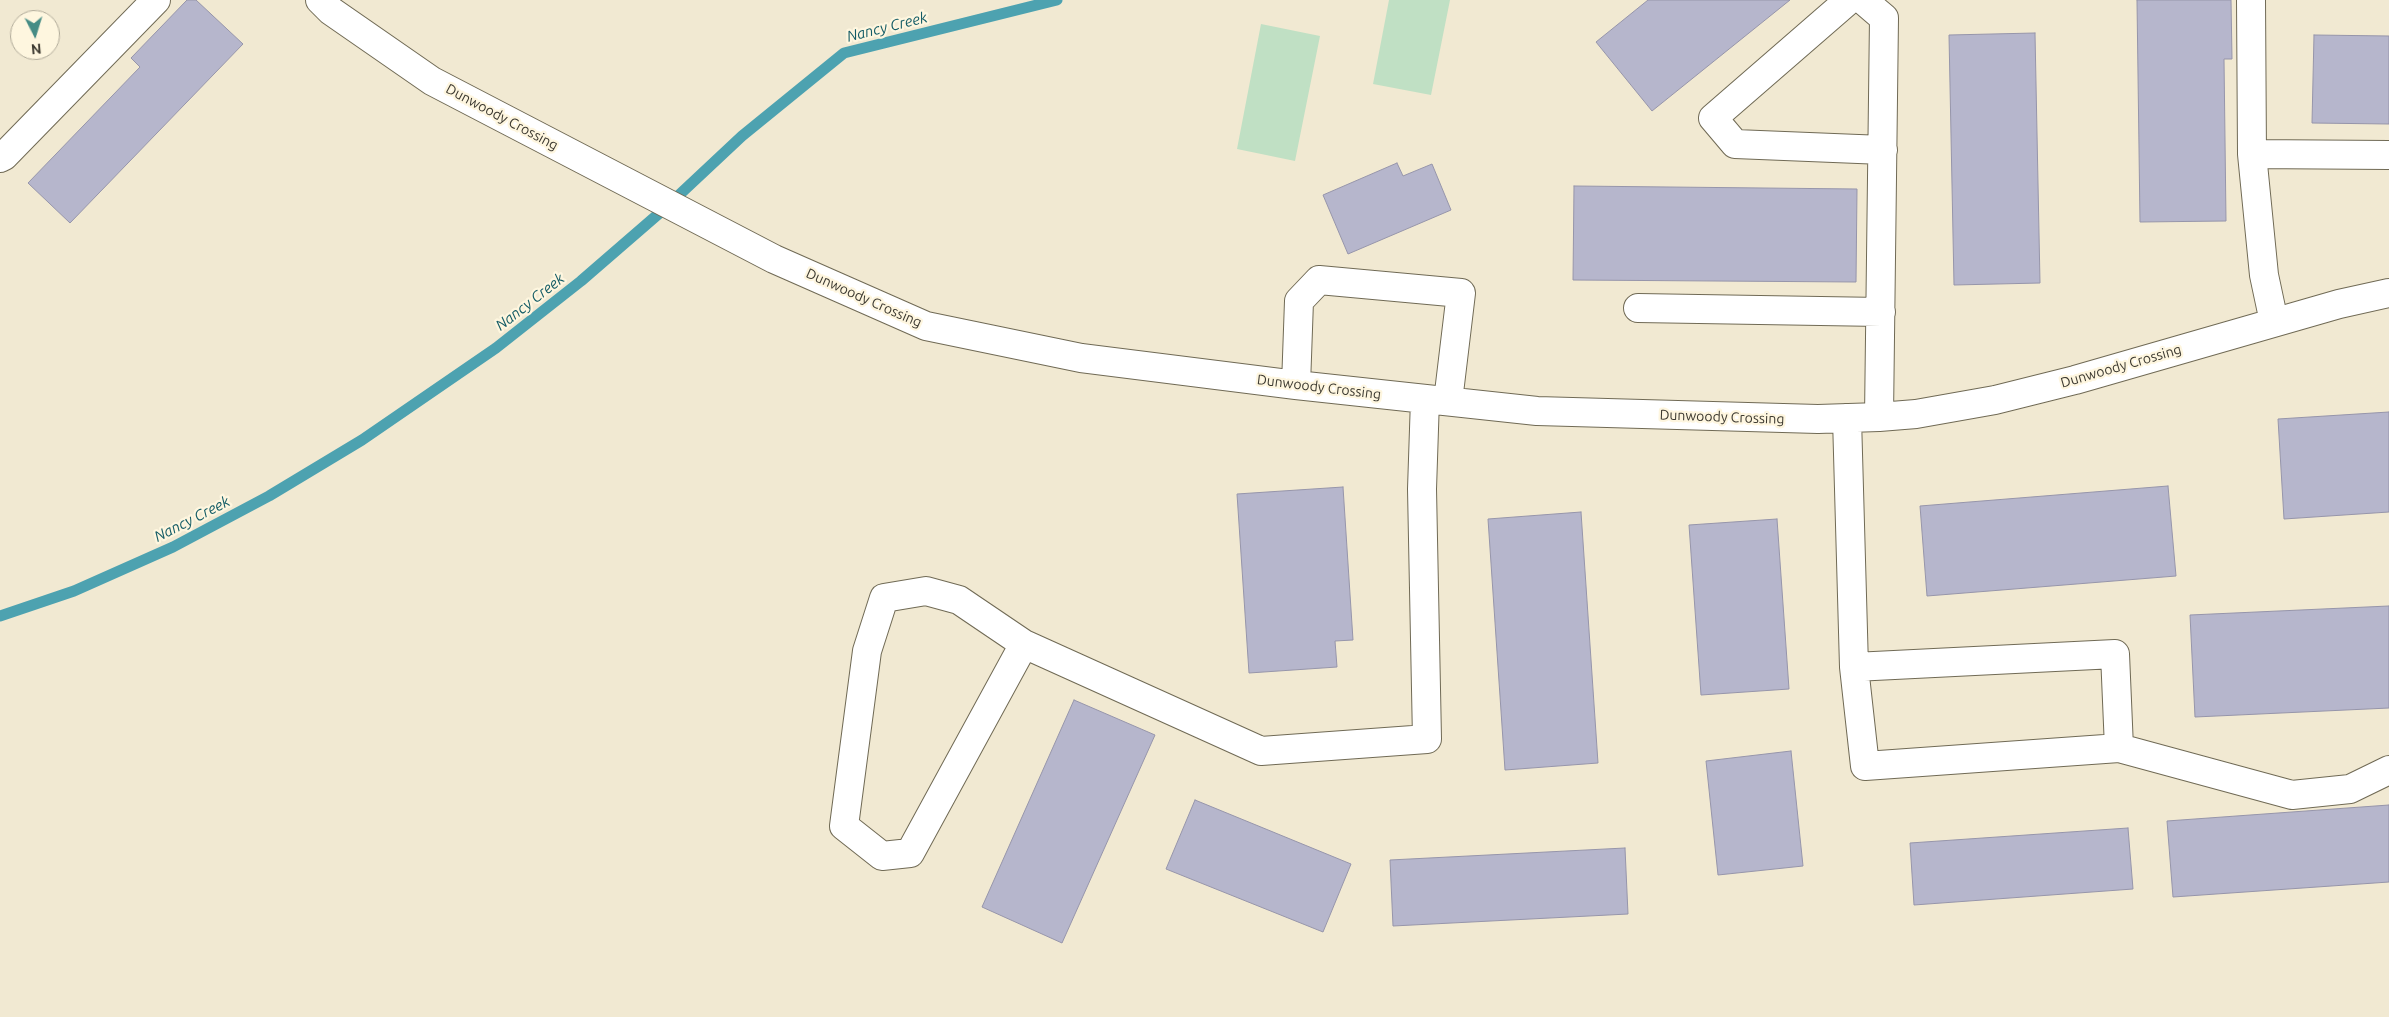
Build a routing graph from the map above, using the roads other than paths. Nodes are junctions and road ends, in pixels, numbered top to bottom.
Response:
1 (156, 0) edge
2 (320, 0) edge
3 (1849, 0) edge
4 (1863, 0) edge
5 (2251, 0) edge
6 (1883, 150) junction
7 (2252, 154) junction
8 (2389, 155) edge
9 (0, 158) edge
10 (2389, 293) edge
11 (1638, 308) dead end
12 (1881, 312) junction
13 (2274, 322) junction
14 (1296, 385) junction
15 (1437, 400) junction
16 (1847, 418) junction
17 (1879, 418) junction
18 (1024, 644) junction
19 (1854, 667) junction
20 (2119, 748) junction
21 (2389, 770) edge

1 - 9 street
2 - 14 street, Dunwoody Crossing
3 - 6 street
4 - 6 street
5 - 7 street
6 - 12 street
7 - 8 street
7 - 13 street
10 - 13 street, Dunwoody Crossing
11 - 12 street
12 - 17 street
13 - 17 street, Dunwoody Crossing
14 - 15 street, Dunwoody Crossing
14 - 15 street
15 - 16 street, Dunwoody Crossing
15 - 18 street
16 - 17 street, Dunwoody Crossing
16 - 19 street
18 - 18 street
19 - 20 street
19 - 20 street
20 - 21 street

